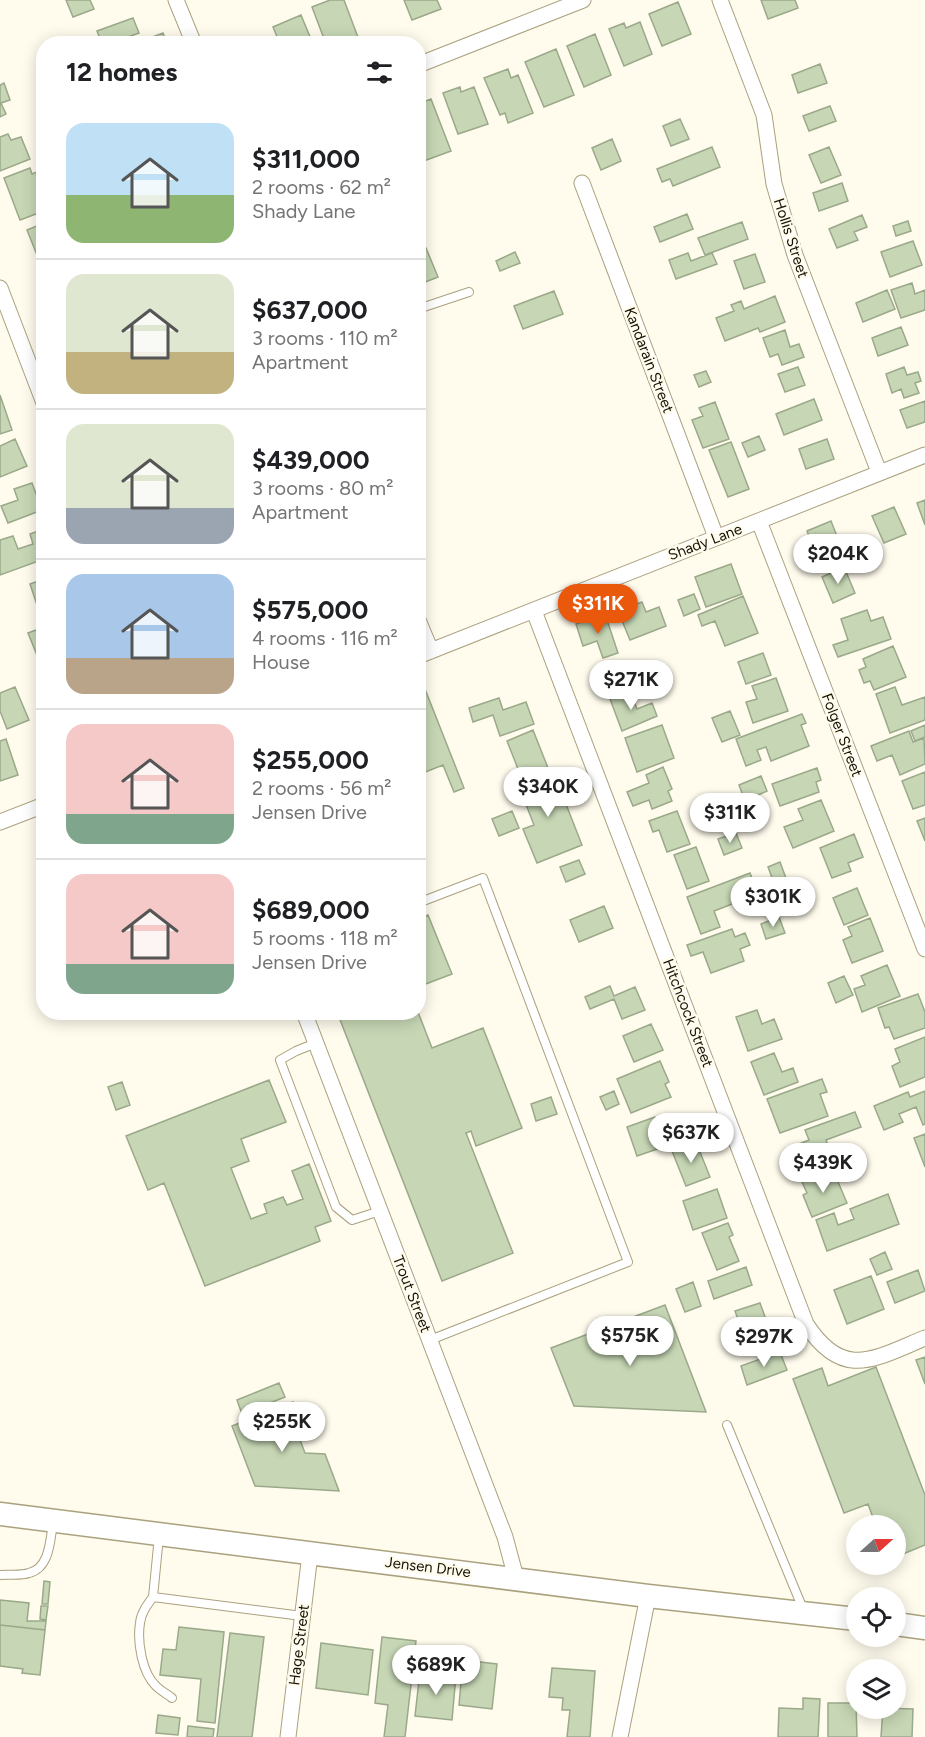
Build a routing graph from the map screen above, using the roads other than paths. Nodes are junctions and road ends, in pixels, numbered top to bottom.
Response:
1 (176, 0) edge
2 (583, 0) edge
3 (720, 0) edge
4 (191, 36) edge
5 (426, 61) edge
6 (582, 183) dead end
7 (0, 288) edge
8 (469, 292) dead end
9 (426, 306) edge
10 (36, 382) edge
11 (925, 455) edge
12 (879, 472) junction
13 (759, 521) junction
14 (716, 537) junction
15 (534, 611) junction
16 (426, 652) edge
17 (36, 808) edge
18 (0, 822) edge
19 (426, 900) edge
20 (925, 949) edge
21 (307, 1020) edge
22 (316, 1043) junction
23 (380, 1211) junction
24 (925, 1338) edge
25 (430, 1340) junction
26 (728, 1425) dead end
27 (0, 1514) edge
28 (53, 1521) junction
29 (159, 1534) junction
30 (310, 1554) junction
31 (0, 1575) edge
32 (516, 1578) junction
33 (648, 1596) junction
34 (153, 1597) junction
35 (804, 1613) junction
36 (302, 1616) junction
37 (846, 1618) edge
38 (906, 1625) edge
39 (925, 1628) edge
40 (172, 1698) dead end
41 (288, 1737) edge
42 (620, 1737) edge

1 - 4 street
2 - 5 street
3 - 12 street, Hollis Street
6 - 14 street, Kandarain Street
7 - 10 street
8 - 9 lane
11 - 12 street, Shady Lane
12 - 13 street, Shady Lane
13 - 14 street, Shady Lane
13 - 20 street, Folger Street
14 - 15 street, Shady Lane
15 - 16 street, Shady Lane
15 - 24 street, Hitchcock Street
17 - 18 street
19 - 25 lane
21 - 22 street, Trout Street
22 - 23 street, Trout Street
22 - 23 lane
23 - 25 street, Trout Street
25 - 32 street, Trout Street
26 - 35 lane
27 - 28 main road, Jensen Drive
28 - 29 main road, Jensen Drive
28 - 31 lane
29 - 30 main road, Jensen Drive
29 - 34 lane
30 - 32 main road, Jensen Drive
30 - 36 street, Hage Street
32 - 33 main road, Jensen Drive
33 - 35 main road, Jensen Drive
33 - 42 street
34 - 36 lane
34 - 40 lane
35 - 37 main road, Jensen Drive
36 - 41 street, Hage Street
38 - 39 main road

